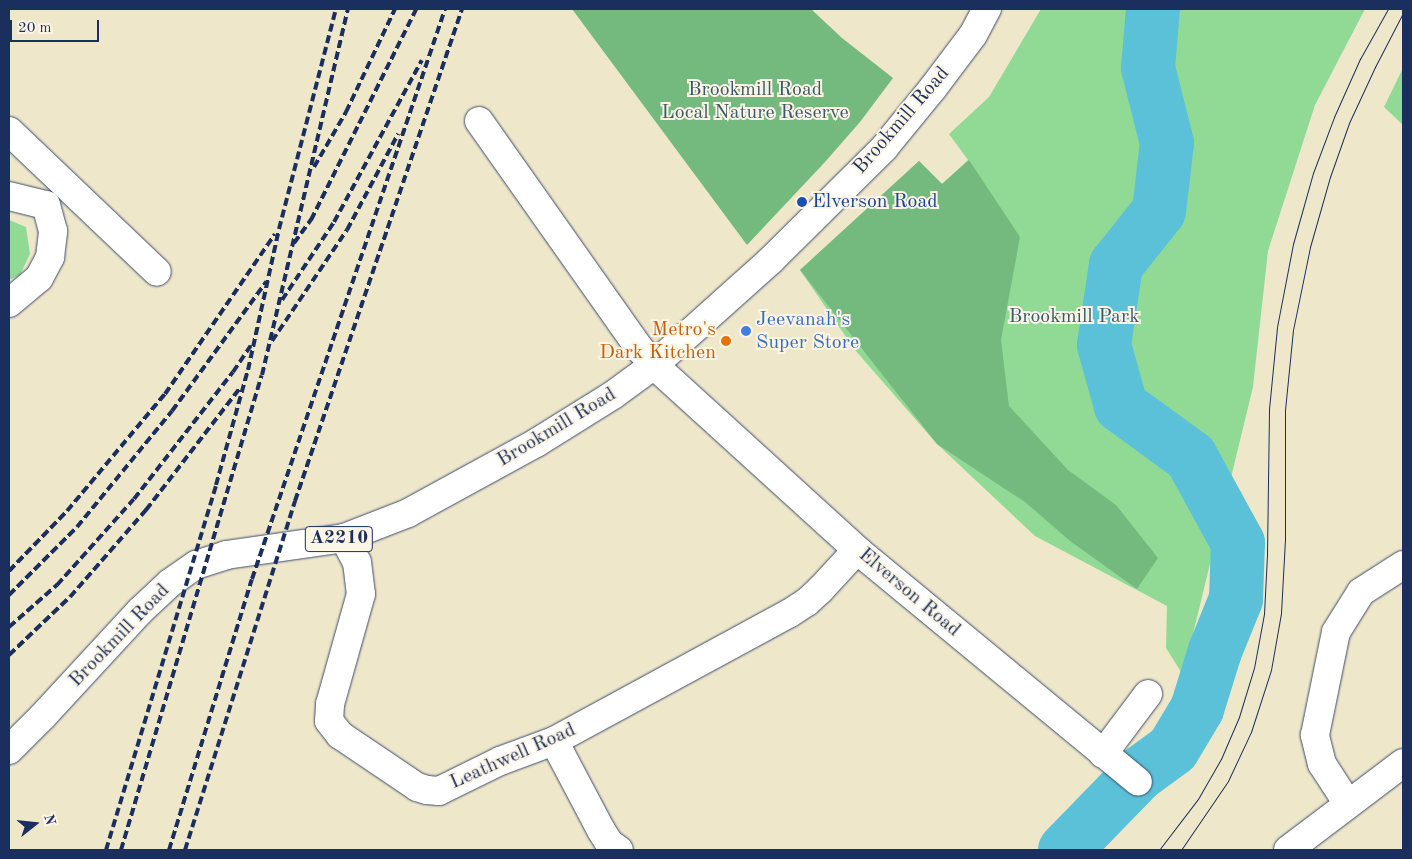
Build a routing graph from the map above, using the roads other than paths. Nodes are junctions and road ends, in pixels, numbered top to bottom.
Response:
1 (987, 9) edge
2 (479, 121) dead end
3 (9, 130) edge
4 (66, 185) junction
5 (9, 196) edge
6 (46, 206) junction
7 (157, 272) dead end
8 (9, 303) edge
9 (654, 364) junction
10 (344, 538) junction
11 (857, 550) junction
12 (1403, 564) edge
13 (1148, 694) dead end
14 (554, 741) junction
15 (9, 750) edge
16 (1103, 754) junction
17 (1403, 763) edge
18 (1133, 778) dead end
19 (1348, 804) junction
20 (619, 850) edge
21 (1288, 850) edge

1 - 9 street, Brookmill Road / A2210
2 - 9 street, Elverson Road
3 - 4 street
4 - 6 street
4 - 7 street
5 - 6 street
6 - 8 street
9 - 10 street, Brookmill Road / A2210
9 - 11 street, Elverson Road
10 - 14 street, Leathwell Road
10 - 15 street, Brookmill Road / A2210
11 - 14 street, Leathwell Road
11 - 16 street, Elverson Road
12 - 19 street
13 - 16 street
14 - 20 street
16 - 18 street, Elverson Road
17 - 19 street
19 - 21 street

